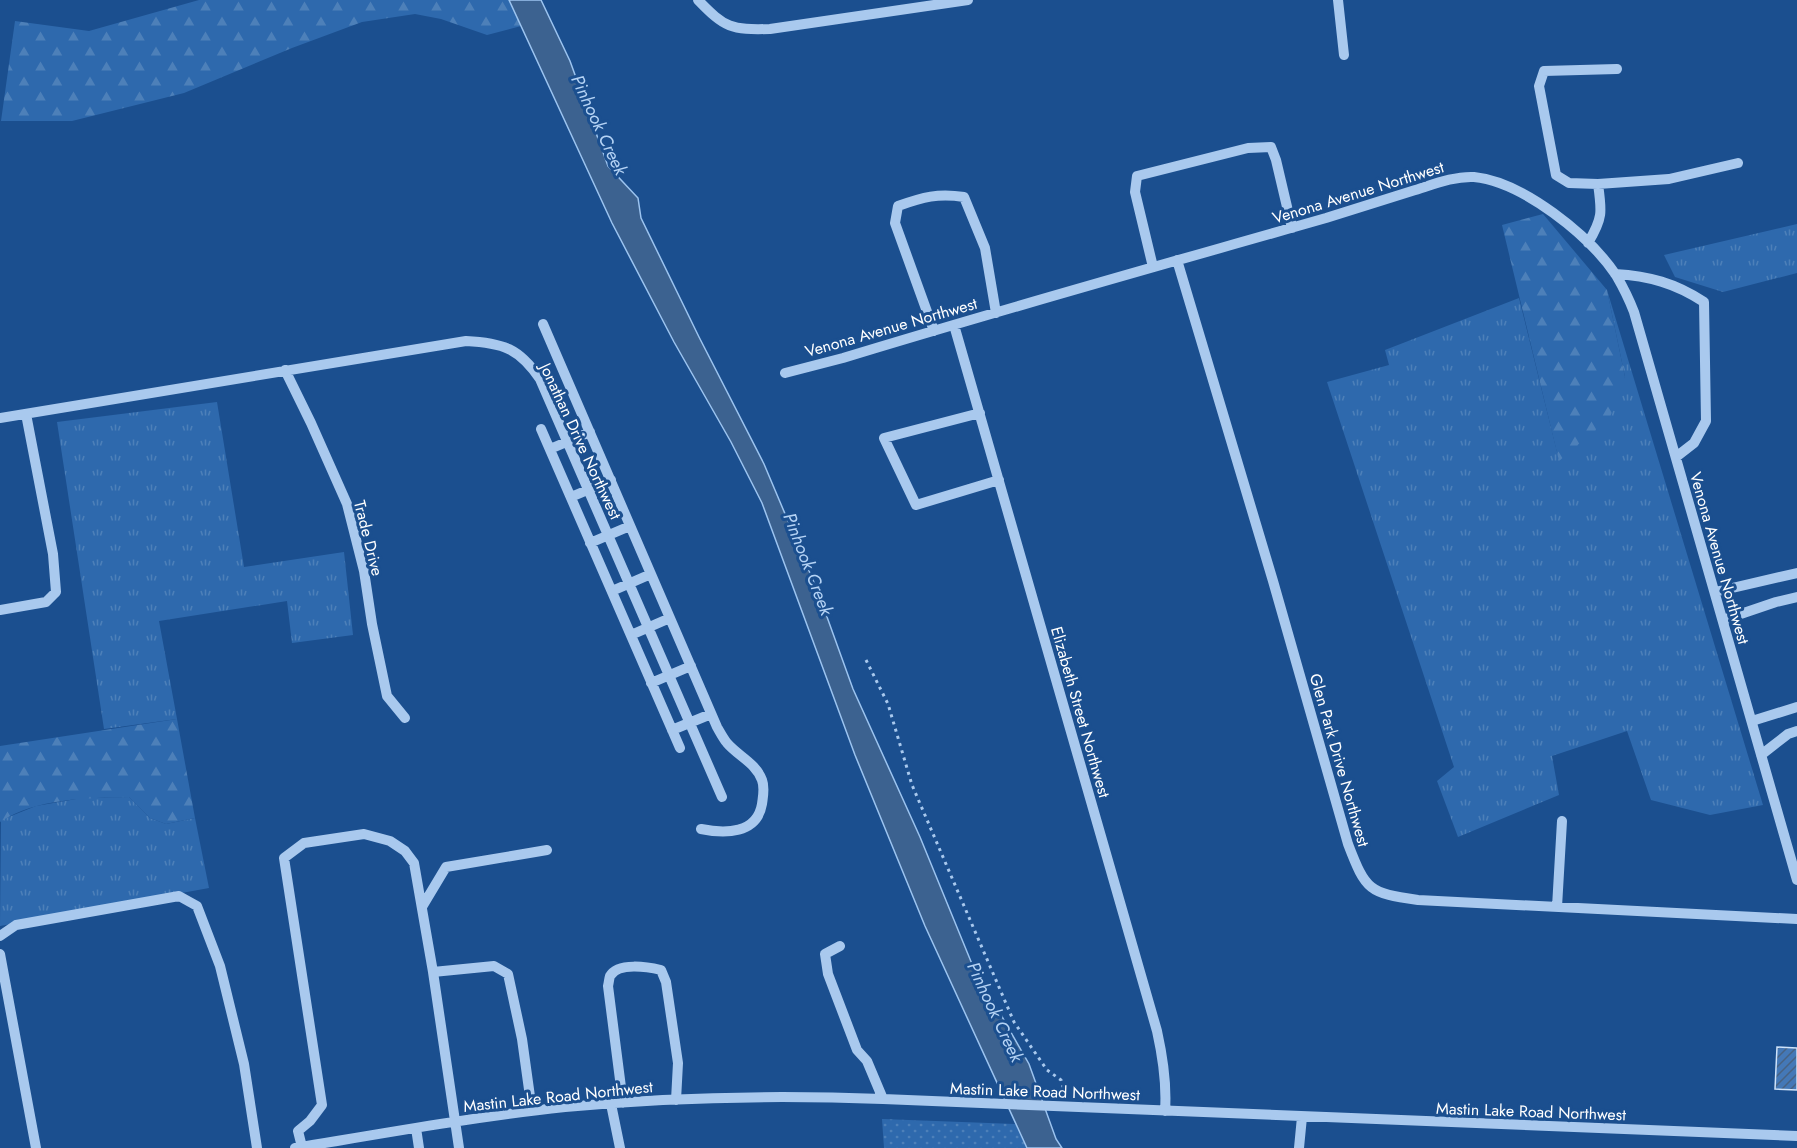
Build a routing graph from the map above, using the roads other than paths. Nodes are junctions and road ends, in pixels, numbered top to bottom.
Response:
1 (698, 0) edge
2 (968, 0) edge
3 (1338, 0) edge
4 (1344, 55) dead end
5 (1617, 69) dead end
6 (1738, 163) dead end
7 (1598, 184) junction
8 (1292, 228) junction
9 (1588, 243) junction
10 (1177, 260) junction
11 (1153, 267) junction
12 (1615, 274) junction
13 (996, 313) junction
14 (543, 324) dead end
15 (954, 325) junction
16 (934, 331) junction
17 (285, 370) junction
18 (785, 373) dead end
19 (980, 413) junction
20 (26, 414) junction
21 (0, 418) edge
22 (541, 429) dead end
23 (590, 432) junction
24 (567, 441) junction
25 (550, 448) junction
26 (1676, 457) junction
27 (610, 480) junction
28 (999, 480) junction
29 (588, 490) junction
30 (571, 497) junction
31 (630, 526) junction
32 (608, 535) junction
33 (591, 543) junction
34 (1797, 573) edge
35 (651, 574) junction
36 (629, 584) junction
37 (612, 591) junction
38 (1715, 592) junction
39 (1797, 597) edge
40 (0, 610) edge
41 (670, 618) junction
42 (1723, 620) junction
43 (648, 628) junction
44 (631, 635) junction
45 (691, 666) junction
46 (669, 675) junction
47 (651, 683) junction
48 (1797, 707) edge
49 (711, 714) junction
50 (405, 718) dead end
51 (1752, 721) junction
52 (690, 723) junction
53 (672, 730) junction
54 (1797, 731) edge
55 (680, 748) dead end
56 (1761, 755) junction
57 (722, 797) dead end
58 (1562, 821) dead end
59 (701, 830) dead end
60 (1792, 845) edge
61 (547, 850) dead end
62 (1797, 880) edge
63 (422, 907) junction
64 (1557, 907) junction
65 (1797, 919) edge
66 (0, 936) edge
67 (840, 946) dead end
68 (0, 954) edge
69 (433, 972) junction
70 (883, 1099) junction
71 (676, 1100) junction
72 (623, 1103) junction
73 (611, 1104) junction
74 (532, 1111) junction
75 (1165, 1111) junction
76 (1302, 1117) junction
77 (455, 1122) junction
78 (416, 1128) junction
79 (1797, 1136) edge
80 (357, 1143) edge
81 (298, 1147) edge
82 (36, 1148) edge
83 (256, 1148) edge
84 (419, 1148) edge
85 (459, 1148) edge
86 (620, 1148) edge
87 (1299, 1148) edge

1 - 2 street
3 - 4 street
5 - 7 street
6 - 7 street
7 - 9 street
8 - 9 street, Venona Avenue Northwest
8 - 10 street, Venona Avenue Northwest
8 - 11 street
9 - 12 street, Venona Avenue Northwest
10 - 11 street, Venona Avenue Northwest
10 - 64 street, Glen Park Drive Northwest
11 - 13 street, Venona Avenue Northwest
12 - 26 street, Venona Avenue Northwest
12 - 26 street
13 - 15 street, Venona Avenue Northwest
13 - 16 street
14 - 23 street
15 - 16 street, Venona Avenue Northwest
15 - 19 street, Elizabeth Street Northwest
16 - 18 street, Venona Avenue Northwest
17 - 20 street, Jonathan Drive Northwest
17 - 24 street, Jonathan Drive Northwest
17 - 50 street, Trade Drive
19 - 28 street, Elizabeth Street Northwest
19 - 28 street
20 - 21 street, Jonathan Drive Northwest
20 - 40 street
22 - 25 street
23 - 24 street
23 - 27 street
24 - 25 street
24 - 29 street, Jonathan Drive Northwest
25 - 30 street
26 - 38 street, Venona Avenue Northwest
27 - 29 street
27 - 31 street
28 - 75 street, Elizabeth Street Northwest
29 - 30 street
29 - 32 street, Jonathan Drive Northwest
30 - 33 street
31 - 32 street
31 - 35 street
32 - 33 street
32 - 36 street, Jonathan Drive Northwest
33 - 37 street
34 - 38 street
35 - 36 street
35 - 41 street
36 - 37 street
36 - 43 street, Jonathan Drive Northwest
37 - 44 street
38 - 42 street, Venona Avenue Northwest
39 - 42 street
41 - 43 street
41 - 45 street
42 - 51 street, Venona Avenue Northwest
43 - 44 street
43 - 46 street, Jonathan Drive Northwest
44 - 47 street
45 - 46 street
45 - 49 street
46 - 47 street
46 - 52 street, Jonathan Drive Northwest
47 - 53 street
48 - 51 street
49 - 52 street
49 - 59 street
51 - 56 street, Venona Avenue Northwest
52 - 53 street
52 - 57 street, Jonathan Drive Northwest
53 - 55 street
54 - 56 street
56 - 60 street, Venona Avenue Northwest
58 - 64 street
60 - 62 street, Venona Avenue Northwest
61 - 63 street
63 - 69 street
63 - 81 street
64 - 65 street, Glen Park Drive Northwest
66 - 83 street
67 - 70 street
68 - 82 street
69 - 74 street
69 - 77 street
70 - 71 street, Mastin Lake Road Northwest
70 - 75 street, Mastin Lake Road Northwest
71 - 72 street, Mastin Lake Road Northwest
71 - 72 street
72 - 73 street, Mastin Lake Road Northwest
73 - 74 street, Mastin Lake Road Northwest
73 - 86 street
74 - 77 street, Mastin Lake Road Northwest
75 - 76 street, Mastin Lake Road Northwest
76 - 79 street, Mastin Lake Road Northwest
76 - 87 street
77 - 78 street, Mastin Lake Road Northwest
77 - 85 street
78 - 80 street, Mastin Lake Road Northwest
78 - 84 street
80 - 81 street, Mastin Lake Road Northwest

